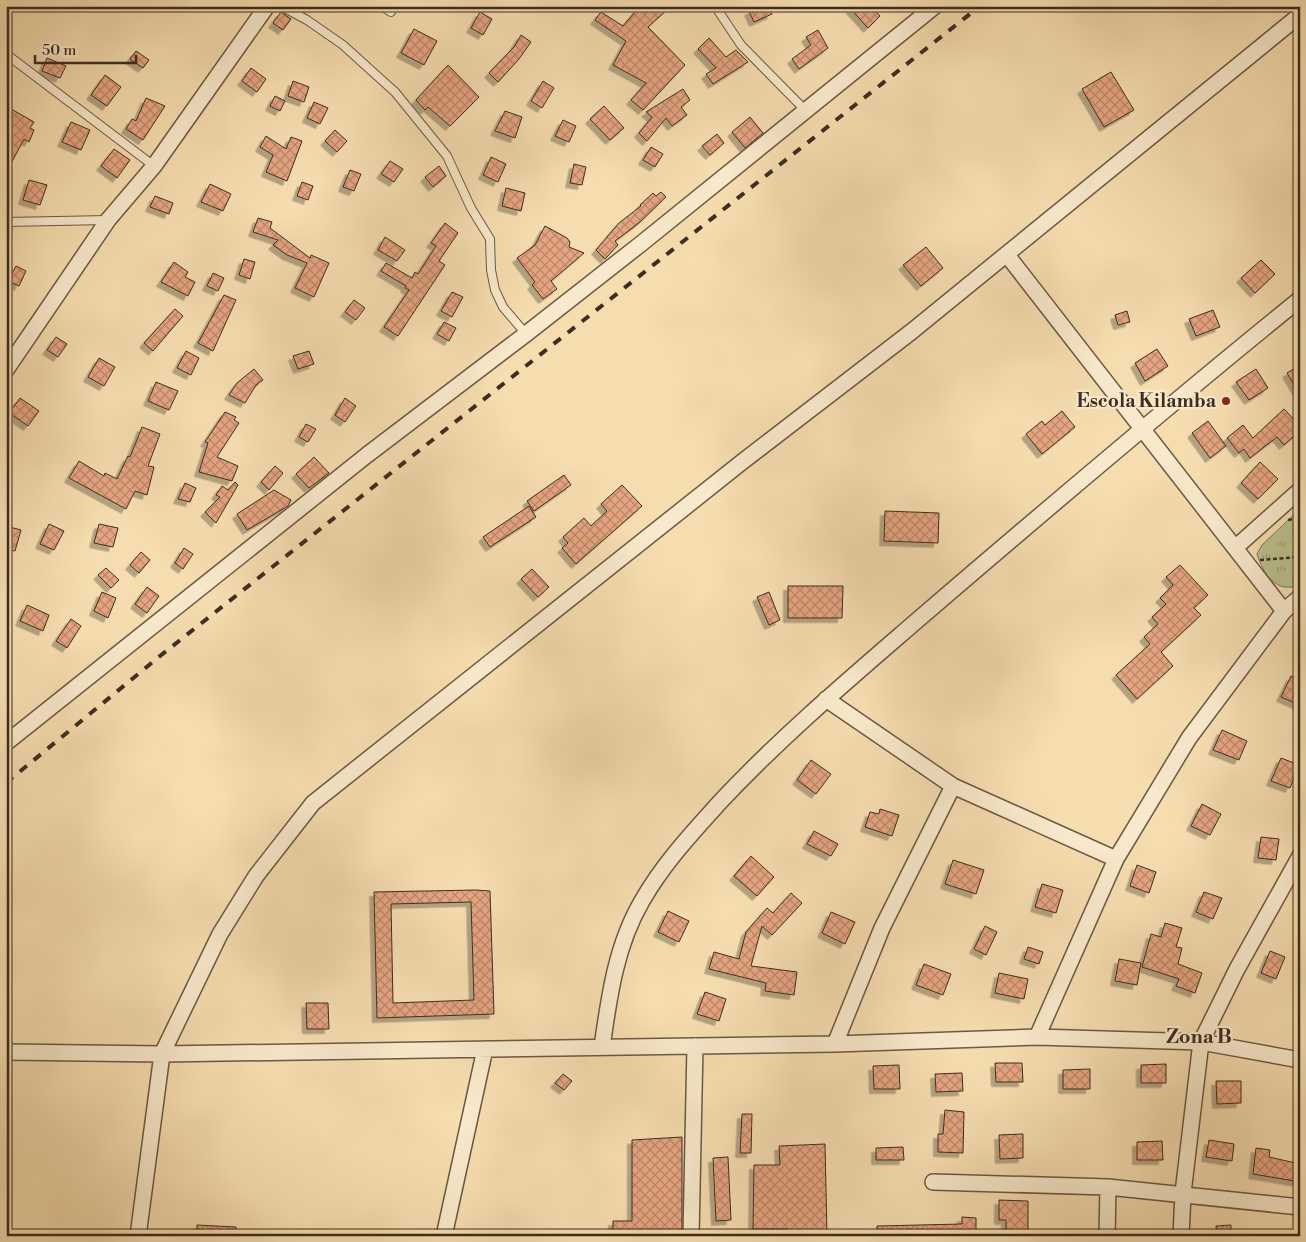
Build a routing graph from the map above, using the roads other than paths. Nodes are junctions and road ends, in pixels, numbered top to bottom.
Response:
1 (267, 6) edge
2 (280, 6) edge
3 (382, 6) edge
4 (392, 6) edge
5 (715, 6) edge
6 (935, 6) edge
7 (1300, 15) edge
8 (6, 54) edge
9 (805, 110) junction
10 (154, 166) junction
11 (108, 220) junction
12 (6, 222) edge
13 (1007, 255) junction
14 (1300, 299) edge
15 (526, 334) junction
16 (6, 370) edge
17 (1141, 427) junction
18 (1300, 490) edge
19 (1235, 548) junction
20 (1300, 597) edge
21 (1284, 612) junction
22 (826, 699) junction
23 (6, 743) edge
24 (953, 786) junction
25 (1300, 856) edge
26 (1116, 859) junction
27 (1037, 1037) junction
28 (1202, 1042) junction
29 (835, 1044) junction
30 (695, 1046) junction
31 (602, 1047) junction
32 (485, 1049) junction
33 (6, 1052) edge
34 (162, 1054) junction
35 (1300, 1060) edge
36 (932, 1182) dead end
37 (1108, 1187) junction
38 (1183, 1193) junction
39 (1300, 1207) edge
40 (138, 1236) edge
41 (444, 1236) edge
42 (691, 1236) edge
43 (1107, 1236) edge
44 (1181, 1236) edge

1 - 10 street
2 - 15 lane
3 - 4 lane
5 - 9 lane
6 - 9 street
7 - 13 street
8 - 10 lane
9 - 15 street
10 - 11 street
11 - 12 lane
11 - 16 street
13 - 17 street
13 - 34 street
14 - 17 street
15 - 23 street
17 - 19 street
17 - 22 street
18 - 19 street
19 - 21 street
20 - 21 street
21 - 26 street
22 - 24 street
22 - 31 street
24 - 26 street
24 - 29 street
25 - 28 street
26 - 27 street
27 - 28 street
27 - 29 street
28 - 35 street
28 - 38 street
29 - 30 street
30 - 31 street
30 - 42 street
31 - 32 street
32 - 34 street
32 - 41 street
33 - 34 street
34 - 40 street
36 - 37 street
37 - 38 street
37 - 43 street
38 - 39 street
38 - 44 street

